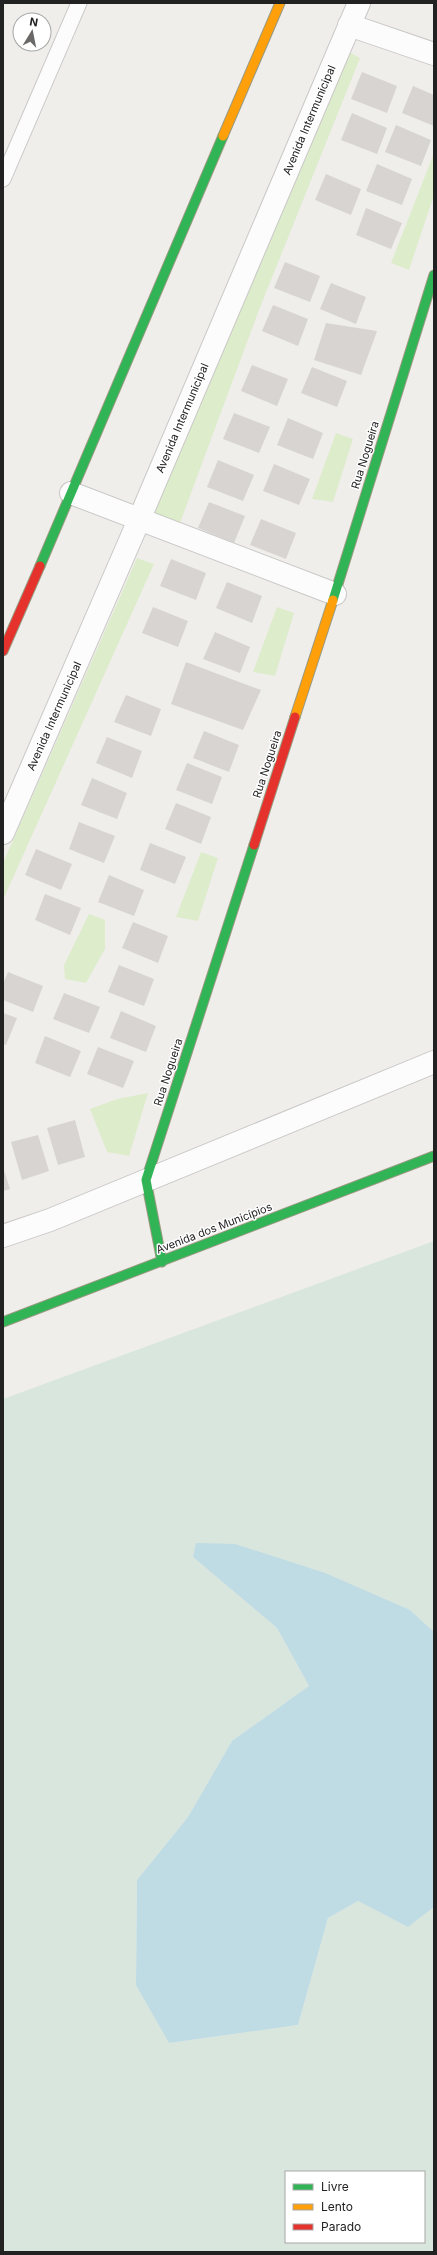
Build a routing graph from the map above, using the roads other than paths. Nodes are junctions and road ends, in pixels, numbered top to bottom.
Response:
1 (79, 3) edge
2 (280, 3) edge
3 (359, 3) edge
4 (349, 25) junction
5 (434, 54) edge
6 (3, 179) edge
7 (434, 275) edge
8 (70, 493) junction
9 (139, 520) junction
10 (334, 594) junction
11 (3, 651) edge
12 (3, 833) edge
13 (434, 1062) edge
14 (434, 1156) edge
15 (146, 1180) junction
16 (3, 1236) edge
17 (162, 1262) junction
18 (3, 1322) edge

1 - 6 lane
2 - 8 street
3 - 4 street, Avenida Intermunicipal
4 - 5 street
4 - 9 street, Avenida Intermunicipal
7 - 10 street, Rua Nogueira
8 - 9 street
8 - 11 street
9 - 10 street
9 - 12 street, Avenida Intermunicipal
10 - 15 street, Rua Nogueira
13 - 15 street
14 - 17 street, Avenida dos Municípios
15 - 16 street
15 - 17 street, Rua Nogueira
17 - 18 street, Avenida dos Municípios

